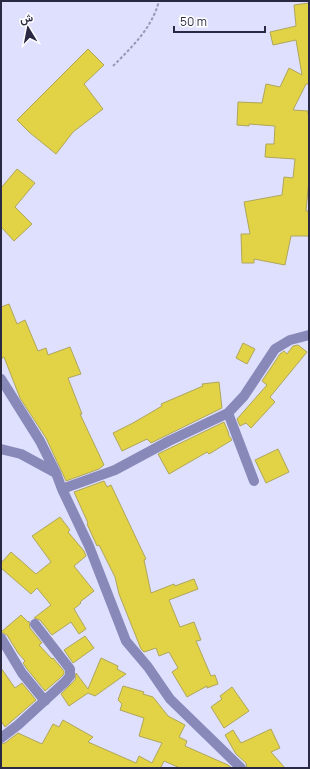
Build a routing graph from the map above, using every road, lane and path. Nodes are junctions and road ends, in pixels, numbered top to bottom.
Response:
1 (159, 1) edge
2 (113, 66) dead end
3 (309, 335) edge
4 (1, 379) edge
5 (228, 413) junction
6 (1, 449) edge
7 (56, 473) junction
8 (254, 481) dead end
9 (62, 489) junction
10 (35, 624) dead end
11 (1, 638) edge
12 (45, 701) junction
13 (1, 738) edge
14 (241, 768) edge

1 - 2 path
3 - 5 street
4 - 7 street
5 - 8 street
5 - 9 street
6 - 7 street
7 - 9 street
9 - 14 street
10 - 12 street
11 - 12 street
12 - 13 street

